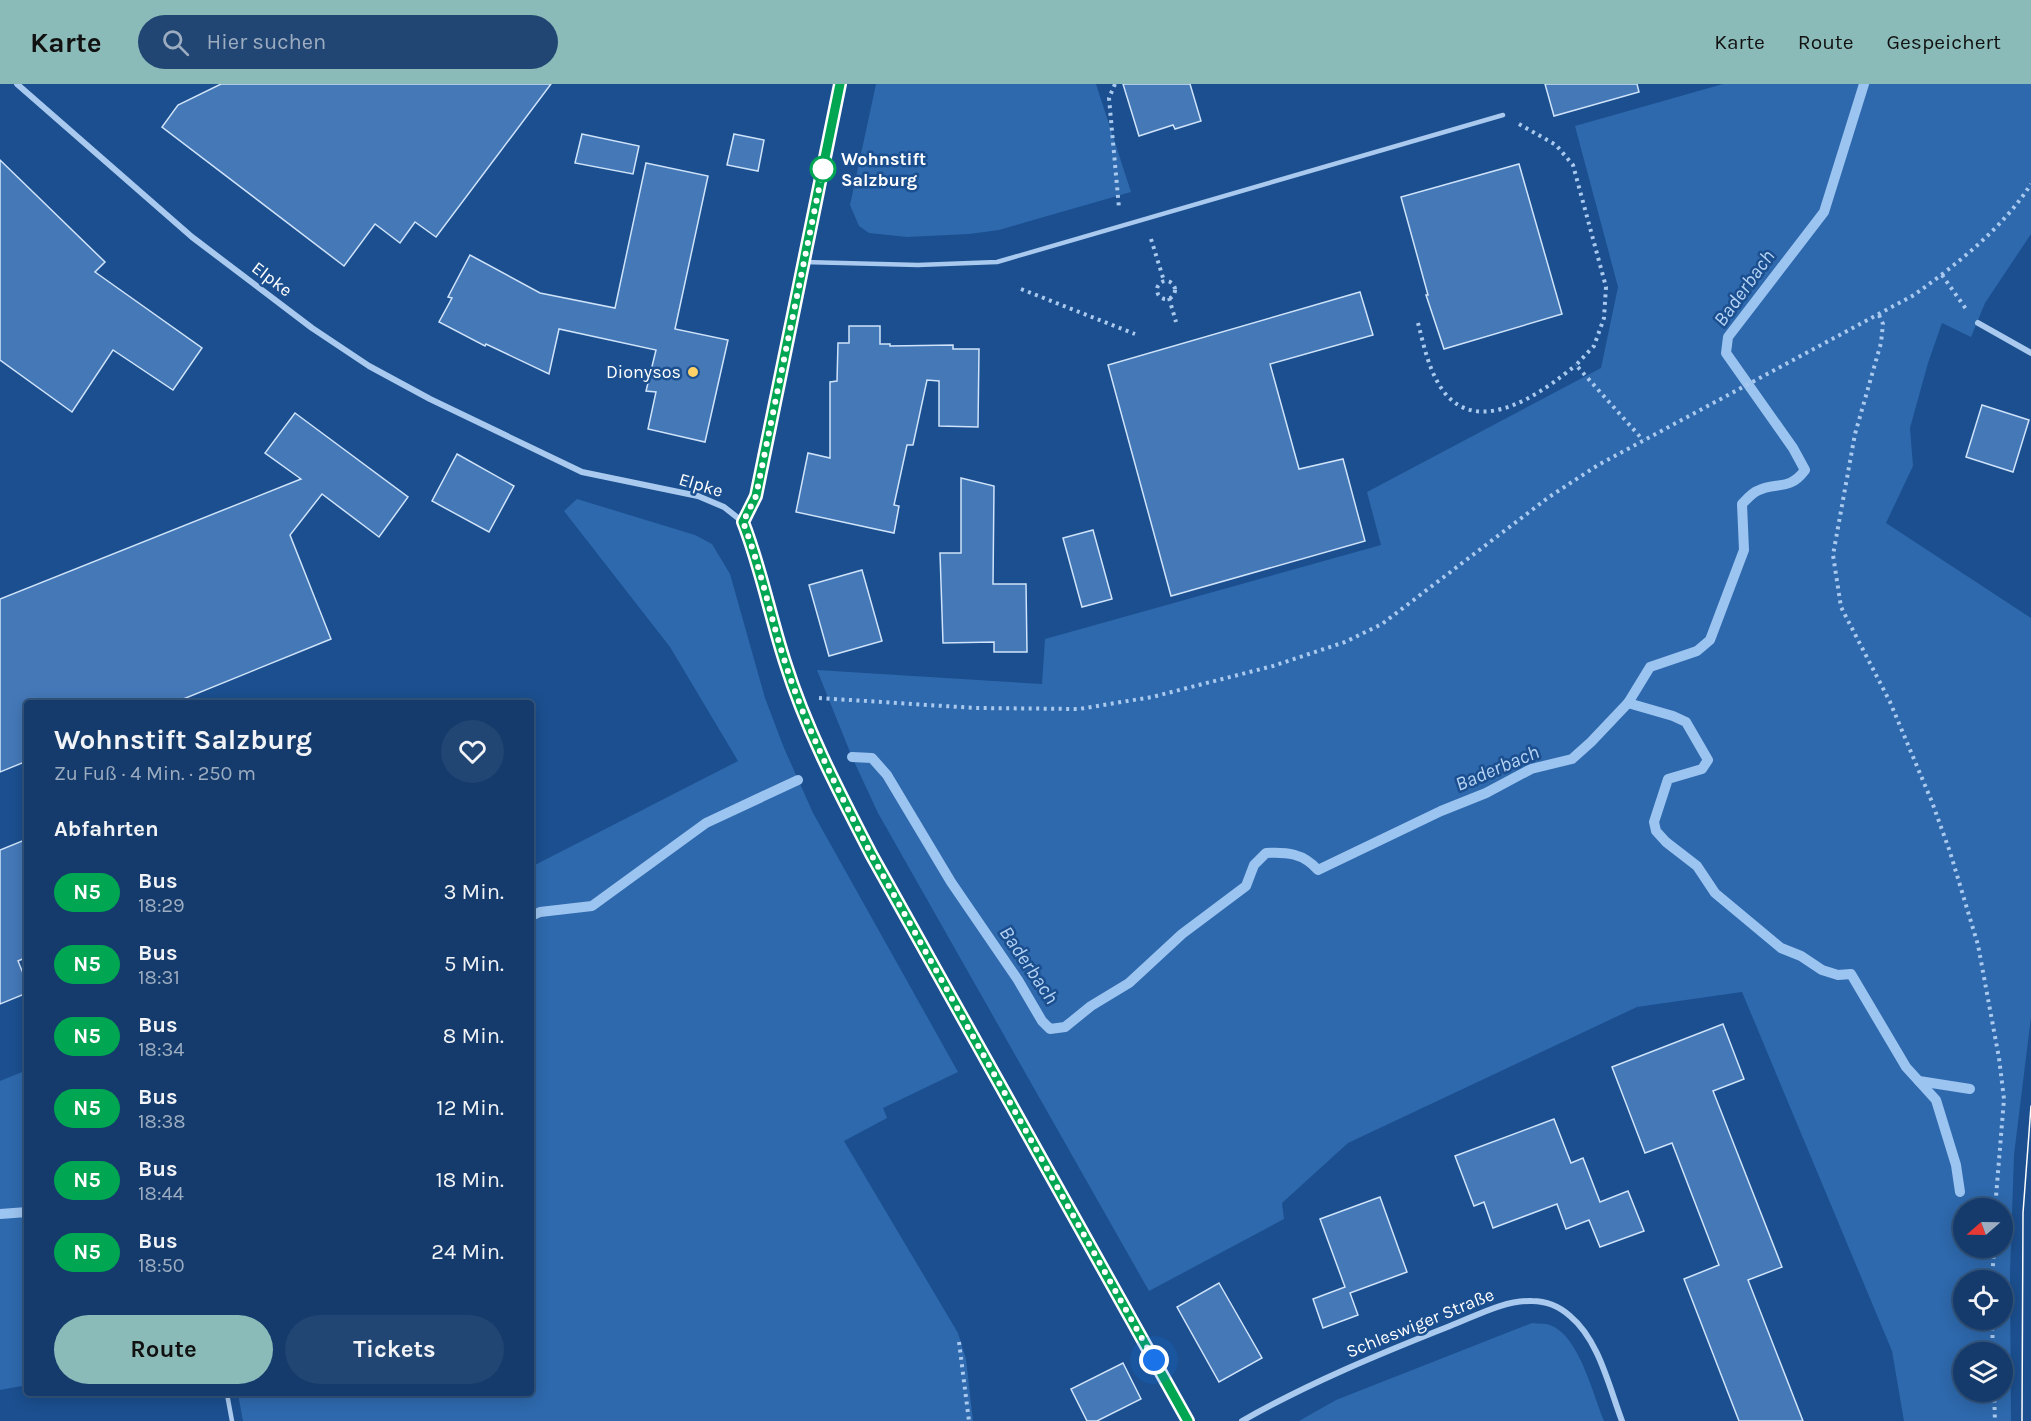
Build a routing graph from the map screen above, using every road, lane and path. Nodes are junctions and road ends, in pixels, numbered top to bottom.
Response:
1 (17, 84) edge
2 (840, 84) edge
3 (1114, 84) edge
4 (1503, 115) joint
5 (2031, 184) edge
6 (1145, 220) junction
7 (1121, 227) junction
8 (804, 262) junction
9 (1942, 275) junction
10 (1164, 281) junction
11 (1021, 289) dead end
12 (1169, 298) junction
13 (1878, 315) junction
14 (1176, 322) dead end
15 (1418, 323) dead end
16 (1978, 323) joint
17 (1135, 334) dead end
18 (2031, 353) edge
19 (1576, 365) junction
20 (1643, 440) junction
21 (743, 522) junction
22 (797, 696) junction
23 (1996, 1198) edge
24 (958, 1342) dead end
25 (227, 1396) edge
26 (1994, 1402) edge
27 (232, 1421) edge
28 (969, 1421) edge
29 (1188, 1421) edge
30 (1242, 1421) edge
31 (1622, 1421) edge
32 (1995, 1421) edge

1 - 21 street, Elpke
2 - 8 street
3 - 7 path
4 - 6 lane
4 - 19 path
5 - 9 path
6 - 7 lane
6 - 10 path
7 - 8 lane
8 - 21 street
9 - 13 path
9 - 16 path
10 - 12 path
10 - 12 path
11 - 17 path
12 - 14 path
13 - 20 path
13 - 23 path
15 - 19 path
16 - 18 street
19 - 20 path
20 - 22 path
21 - 22 street
22 - 29 street
24 - 28 path
25 - 27 lane
26 - 32 path
30 - 31 street, Schleswiger Straße

